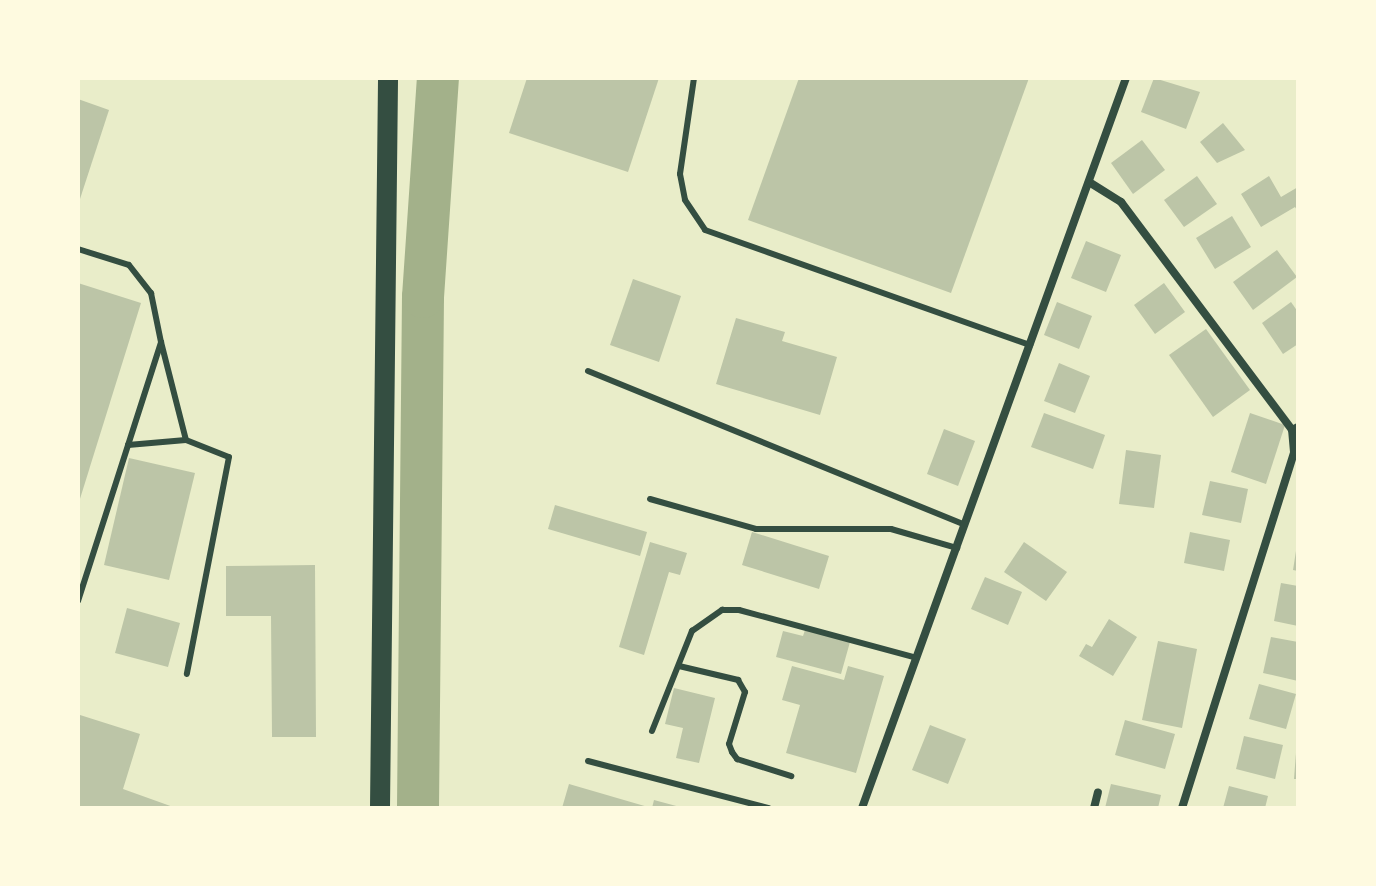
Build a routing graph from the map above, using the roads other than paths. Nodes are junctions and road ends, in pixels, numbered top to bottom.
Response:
1 (388, 78) edge
2 (694, 78) edge
3 (1126, 78) edge
4 (1089, 182) junction
5 (78, 249) edge
6 (161, 342) junction
7 (1030, 345) junction
8 (588, 371) dead end
9 (1295, 428) edge
10 (186, 440) junction
11 (128, 445) junction
12 (1296, 453) edge
13 (650, 499) dead end
14 (965, 525) junction
15 (957, 548) junction
16 (78, 601) edge
17 (917, 658) junction
18 (679, 666) junction
19 (187, 674) dead end
20 (652, 731) dead end
21 (588, 761) dead end
22 (791, 776) dead end
23 (1098, 792) dead end
24 (380, 808) edge
25 (769, 808) edge
26 (862, 808) edge
27 (1094, 808) edge
28 (1182, 808) edge

1 - 24 main road
2 - 7 lane
3 - 4 street
4 - 7 street
4 - 9 street
5 - 6 lane
6 - 10 lane
6 - 11 lane
7 - 14 street
8 - 14 lane
9 - 12 street
10 - 11 lane
10 - 19 lane
11 - 16 lane
12 - 28 street
13 - 15 lane
14 - 15 street
15 - 17 street
17 - 18 lane
17 - 26 street
18 - 20 lane
18 - 22 lane
21 - 25 lane
23 - 27 street

